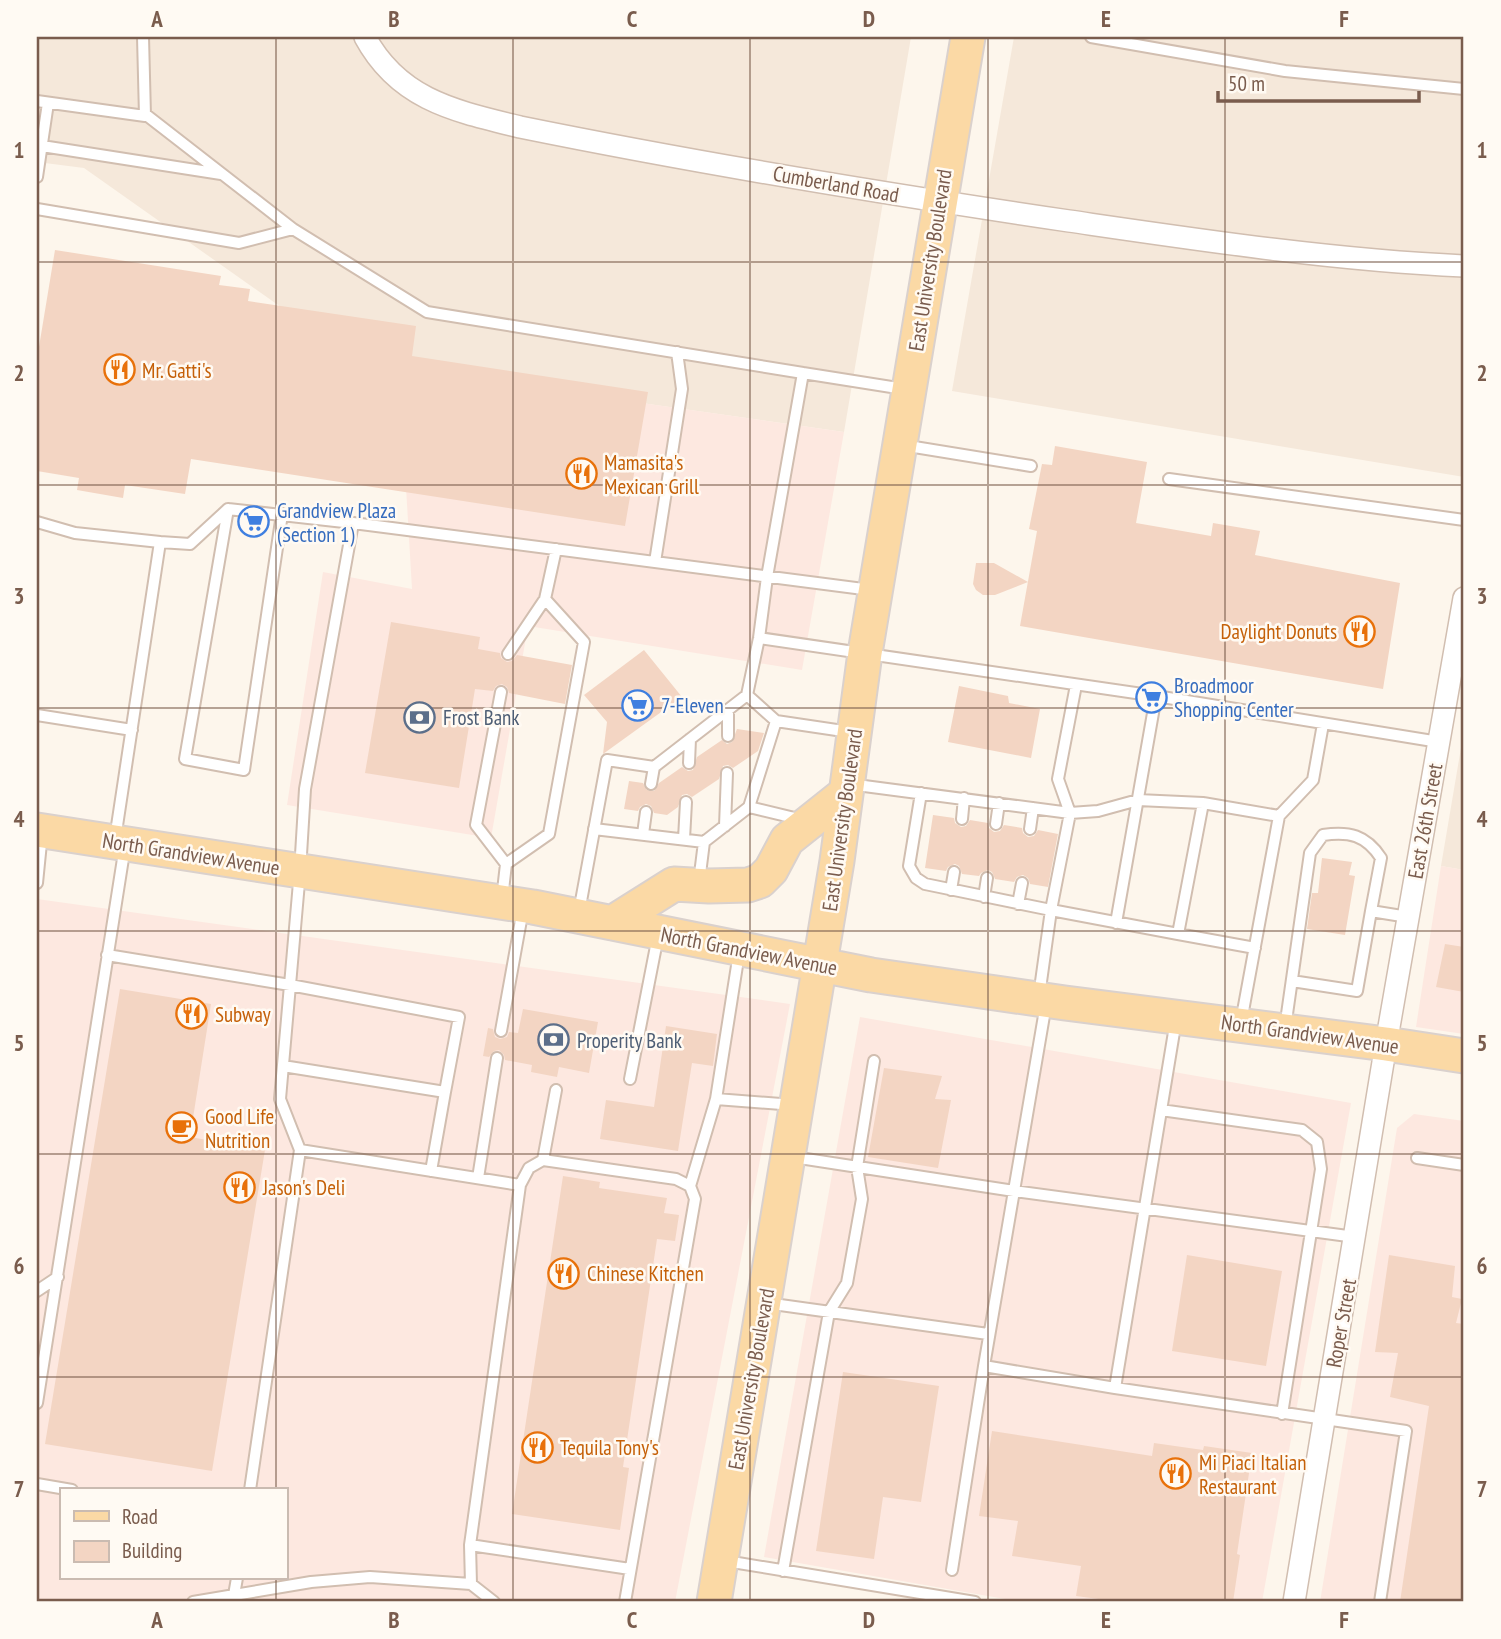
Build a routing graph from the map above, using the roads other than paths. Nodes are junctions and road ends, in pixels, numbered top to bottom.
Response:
1 (143, 37) edge
2 (365, 37) edge
3 (968, 37) edge
4 (1091, 37) edge
5 (1464, 89) edge
6 (42, 102) edge
7 (145, 114) junction
8 (41, 124) edge
9 (42, 146) junction
10 (224, 174) junction
11 (37, 177) edge
12 (940, 202) junction
13 (37, 209) edge
14 (293, 229) junction
15 (1464, 266) edge
16 (677, 352) junction
17 (803, 373) junction
18 (909, 390) junction
19 (900, 444) junction
20 (1031, 466) dead end
21 (1169, 478) dead end
22 (228, 509) junction
23 (282, 514) junction
24 (1464, 520) edge
25 (37, 522) edge
26 (353, 523) junction
27 (160, 542) junction
28 (556, 549) junction
29 (655, 562) junction
30 (767, 577) junction
31 (876, 590) junction
32 (1464, 598) edge
33 (545, 599) junction
34 (759, 638) junction
35 (865, 653) junction
36 (508, 654) dead end
37 (1458, 664) edge
38 (1076, 685) junction
39 (501, 692) dead end
40 (747, 695) junction
41 (1156, 696) junction
42 (728, 711) junction
43 (37, 715) edge
44 (776, 721) junction
45 (1322, 724) junction
46 (132, 730) junction
47 (854, 732) junction
48 (728, 736) dead end
49 (690, 739) junction
50 (1439, 742) junction
51 (689, 763) dead end
52 (654, 767) junction
53 (727, 773) dead end
54 (650, 784) dead end
55 (847, 789) junction
56 (922, 793) junction
57 (964, 798) junction
58 (1138, 800) junction
59 (686, 802) dead end
60 (999, 803) junction
61 (1203, 803) junction
62 (749, 807) junction
63 (1033, 807) junction
64 (646, 812) dead end
65 (1070, 813) junction
66 (1279, 816) junction
67 (961, 819) dead end
68 (810, 822) junction
69 (996, 824) dead end
70 (725, 826) junction
71 (594, 829) junction
72 (1030, 829) dead end
73 (40, 830) edge
74 (643, 834) junction
75 (684, 839) junction
76 (704, 842) junction
77 (120, 843) junction
78 (506, 864) junction
79 (300, 871) junction
80 (954, 872) dead end
81 (987, 878) dead end
82 (37, 883) edge
83 (1022, 883) dead end
84 (699, 885) junction
85 (951, 890) junction
86 (984, 897) junction
87 (513, 904) junction
88 (1018, 904) junction
89 (1051, 910) junction
90 (1371, 911) junction
91 (579, 916) junction
92 (1408, 917) junction
93 (611, 923) junction
94 (1116, 923) junction
95 (658, 933) junction
96 (1178, 934) junction
97 (1255, 948) junction
98 (740, 950) junction
99 (107, 955) junction
100 (820, 966) junction
101 (1292, 981) junction
102 (290, 985) junction
103 (1043, 1000) junction
104 (1177, 1017) junction
105 (1241, 1025) junction
106 (501, 1031) dead end
107 (1284, 1031) junction
108 (1386, 1044) junction
109 (1464, 1056) edge
110 (497, 1058) dead end
111 (874, 1061) dead end
112 (283, 1066) junction
113 (630, 1079) dead end
114 (556, 1090) dead end
115 (445, 1092) junction
116 (716, 1099) junction
117 (797, 1105) junction
118 (1161, 1110) junction
119 (300, 1150) junction
120 (788, 1157) junction
121 (1417, 1158) dead end
122 (543, 1160) junction
123 (1464, 1165) edge
124 (857, 1167) junction
125 (431, 1171) junction
126 (478, 1178) junction
127 (520, 1185) junction
128 (690, 1186) junction
129 (1014, 1191) junction
130 (1145, 1208) junction
131 (1313, 1232) junction
132 (1355, 1237) junction
133 (58, 1276) junction
134 (37, 1291) edge
135 (764, 1303) junction
136 (829, 1312) junction
137 (988, 1334) junction
138 (984, 1366) junction
139 (1115, 1388) junction
140 (37, 1403) edge
141 (1282, 1414) junction
142 (1324, 1420) junction
143 (37, 1484) edge
144 (60, 1488) edge
145 (250, 1488) edge
146 (470, 1545) junction
147 (720, 1560) junction
148 (631, 1569) junction
149 (952, 1570) dead end
150 (783, 1571) junction
151 (237, 1580) edge
152 (471, 1584) junction
153 (234, 1595) junction
154 (193, 1602) edge
155 (494, 1602) edge
156 (625, 1602) edge
157 (714, 1602) edge
158 (975, 1602) edge
159 (1294, 1602) edge
160 (1380, 1602) edge

1 - 7 lane
2 - 12 street, Cumberland Road
3 - 12 main road, East University Boulevard
4 - 5 lane
6 - 7 lane
6 - 8 lane
7 - 10 lane
8 - 9 lane
9 - 10 lane
9 - 11 lane
10 - 14 lane
12 - 15 street, Cumberland Road
12 - 18 main road, East University Boulevard
13 - 14 lane
14 - 16 lane
16 - 17 lane
16 - 29 lane
17 - 18 lane
17 - 30 lane
18 - 19 main road, East University Boulevard
19 - 20 lane
19 - 31 main road, East University Boulevard
21 - 24 lane
22 - 23 lane
22 - 23 lane
22 - 27 lane
23 - 26 lane
25 - 27 lane
26 - 28 lane
26 - 79 lane
27 - 46 lane
28 - 29 lane
28 - 33 lane
29 - 30 lane
30 - 31 lane
30 - 34 lane
31 - 35 main road, East University Boulevard
32 - 37 street, East 26th Street
33 - 36 lane
33 - 78 lane
34 - 35 lane
34 - 40 lane
35 - 38 lane
35 - 47 main road, East University Boulevard
37 - 50 street, East 26th Street
38 - 41 lane
38 - 65 lane
39 - 78 lane
40 - 42 lane
40 - 44 lane
41 - 45 lane
41 - 58 lane
42 - 48 lane
42 - 49 lane
43 - 46 lane
44 - 47 lane
44 - 62 lane
45 - 50 lane
45 - 66 lane
46 - 77 lane
47 - 55 main road, East University Boulevard
49 - 51 lane
49 - 52 lane
50 - 92 street, East 26th Street
52 - 54 lane
52 - 71 lane
53 - 70 lane
55 - 56 lane
55 - 68 main road
55 - 100 main road, East University Boulevard
56 - 57 lane
56 - 85 lane
57 - 60 lane
57 - 67 lane
58 - 61 lane
58 - 65 lane
58 - 94 lane
59 - 75 lane
60 - 63 lane
60 - 69 lane
61 - 66 lane
61 - 96 lane
62 - 68 lane
62 - 70 lane
63 - 65 lane
63 - 72 lane
64 - 74 lane
65 - 89 lane
66 - 97 lane
68 - 84 main road
70 - 76 lane
71 - 74 lane
71 - 91 lane
73 - 77 main road, North Grandview Avenue
73 - 82 lane
74 - 75 lane
75 - 76 lane
76 - 84 lane
77 - 79 main road, North Grandview Avenue
77 - 99 lane
78 - 87 lane
79 - 87 main road, North Grandview Avenue
79 - 102 lane
80 - 85 lane
81 - 86 lane
83 - 88 lane
84 - 93 main road
85 - 86 lane
86 - 88 lane
87 - 91 main road, North Grandview Avenue
87 - 106 lane
88 - 89 lane
89 - 94 lane
89 - 103 lane
90 - 92 lane
90 - 101 lane
90 - 101 lane
91 - 93 main road, North Grandview Avenue
92 - 108 street, East 26th Street
93 - 95 main road, North Grandview Avenue
94 - 96 lane
95 - 98 main road, North Grandview Avenue
95 - 113 lane
96 - 97 lane
97 - 105 lane
98 - 100 main road, North Grandview Avenue
98 - 116 lane
99 - 102 lane
99 - 133 lane
100 - 103 main road, North Grandview Avenue
100 - 117 main road, East University Boulevard
101 - 107 lane
102 - 112 lane
102 - 115 lane
103 - 104 main road, North Grandview Avenue
103 - 129 lane
104 - 105 main road, North Grandview Avenue
104 - 118 lane
105 - 107 main road, North Grandview Avenue
107 - 108 main road, North Grandview Avenue
108 - 109 main road, North Grandview Avenue
108 - 132 street, Roper Street
110 - 126 lane
111 - 124 lane
112 - 115 lane
112 - 119 lane
114 - 122 lane
115 - 125 lane
116 - 117 lane
116 - 128 lane
117 - 120 main road, East University Boulevard
118 - 130 lane
118 - 131 lane
119 - 125 lane
119 - 145 lane
120 - 124 lane
120 - 135 main road, East University Boulevard
121 - 123 lane
122 - 127 lane
122 - 128 lane
124 - 129 lane
124 - 136 lane
125 - 126 lane
126 - 127 lane
127 - 146 lane
128 - 148 lane
129 - 130 lane
129 - 137 lane
130 - 131 lane
130 - 139 lane
131 - 132 lane
131 - 141 lane
132 - 142 street, Roper Street
133 - 134 lane
133 - 140 lane
135 - 136 lane
135 - 147 main road, East University Boulevard
136 - 137 lane
136 - 150 lane
137 - 138 lane
138 - 139 lane
138 - 149 lane
139 - 141 lane
141 - 142 lane
142 - 159 street, Roper Street
142 - 160 lane
143 - 144 lane
146 - 148 lane
146 - 152 lane
147 - 150 lane
147 - 157 main road, East University Boulevard
148 - 156 lane
150 - 158 lane
151 - 153 lane
152 - 153 lane
152 - 155 lane
153 - 154 lane

